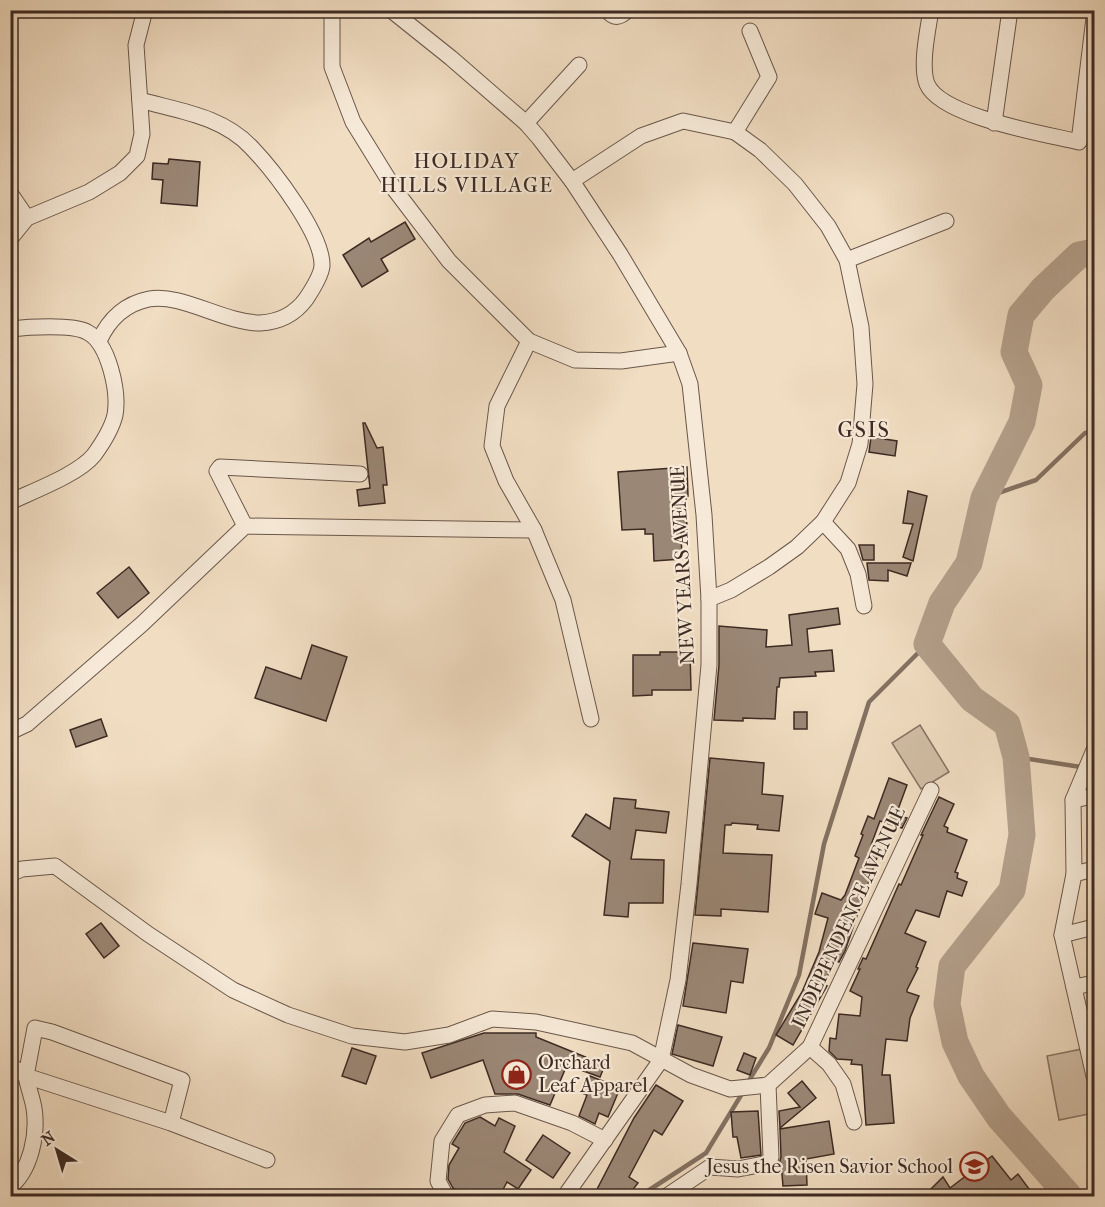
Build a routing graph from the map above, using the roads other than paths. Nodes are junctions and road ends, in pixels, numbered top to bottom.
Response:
1 (145, 10) edge
2 (332, 10) edge
3 (391, 10) edge
4 (607, 10) edge
5 (628, 10) edge
6 (1010, 10) edge
7 (928, 12) edge
8 (1095, 18) edge
9 (750, 31) dead end
10 (579, 65) dead end
11 (140, 100) junction
12 (526, 123) junction
13 (994, 123) junction
14 (735, 132) junction
15 (573, 181) junction
16 (10, 193) edge
17 (27, 218) junction
18 (946, 221) dead end
19 (10, 239) edge
20 (847, 260) junction
21 (10, 329) edge
22 (99, 341) junction
23 (529, 341) junction
24 (679, 353) junction
25 (360, 474) dead end
26 (10, 502) edge
27 (823, 522) junction
28 (245, 526) junction
29 (534, 530) junction
30 (709, 599) junction
31 (864, 606) dead end
32 (591, 719) dead end
33 (10, 732) edge
34 (1095, 750) edge
35 (931, 790) dead end
36 (1095, 796) edge
37 (1073, 800) junction
38 (1095, 869) edge
39 (1074, 873) junction
40 (10, 874) edge
41 (1095, 927) edge
42 (1062, 935) junction
43 (1095, 984) edge
44 (1075, 992) junction
45 (1095, 994) edge
46 (810, 1047) junction
47 (661, 1060) junction
48 (10, 1065) edge
49 (1094, 1066) edge
50 (26, 1076) junction
51 (765, 1085) junction
52 (854, 1122) dead end
53 (171, 1123) junction
54 (605, 1140) junction
55 (267, 1160) dead end
56 (10, 1187) edge
57 (446, 1197) edge
58 (565, 1197) edge
59 (667, 1197) edge

1 - 11 street
2 - 23 street
3 - 12 street, NEW YEARS AVENUE
4 - 5 street
6 - 13 street
7 - 13 street
8 - 13 street
9 - 14 street
10 - 12 street
11 - 17 street
11 - 22 street
12 - 15 street, NEW YEARS AVENUE
14 - 15 street
14 - 20 street
15 - 24 street, NEW YEARS AVENUE
16 - 17 street
17 - 19 street
18 - 20 street
20 - 27 street
21 - 22 street
22 - 26 street
23 - 24 street
23 - 29 street
24 - 30 street, NEW YEARS AVENUE
25 - 28 street
27 - 30 street
27 - 31 street
28 - 29 street
28 - 33 street
29 - 32 street
30 - 47 street, NEW YEARS AVENUE
34 - 37 street
35 - 46 street, INDEPENDENCE AVENUE
36 - 37 street
37 - 39 street
38 - 39 street
39 - 42 street
40 - 47 street
41 - 42 street
42 - 44 street
43 - 44 street
44 - 45 street
44 - 49 street
46 - 51 street, INDEPENDENCE AVENUE
46 - 52 street
47 - 51 street
47 - 54 street, NEW YEARS AVENUE
48 - 50 street
50 - 53 street
50 - 53 street
50 - 56 street
51 - 59 street
53 - 55 street
54 - 57 street
54 - 58 street, NEW YEARS AVENUE

